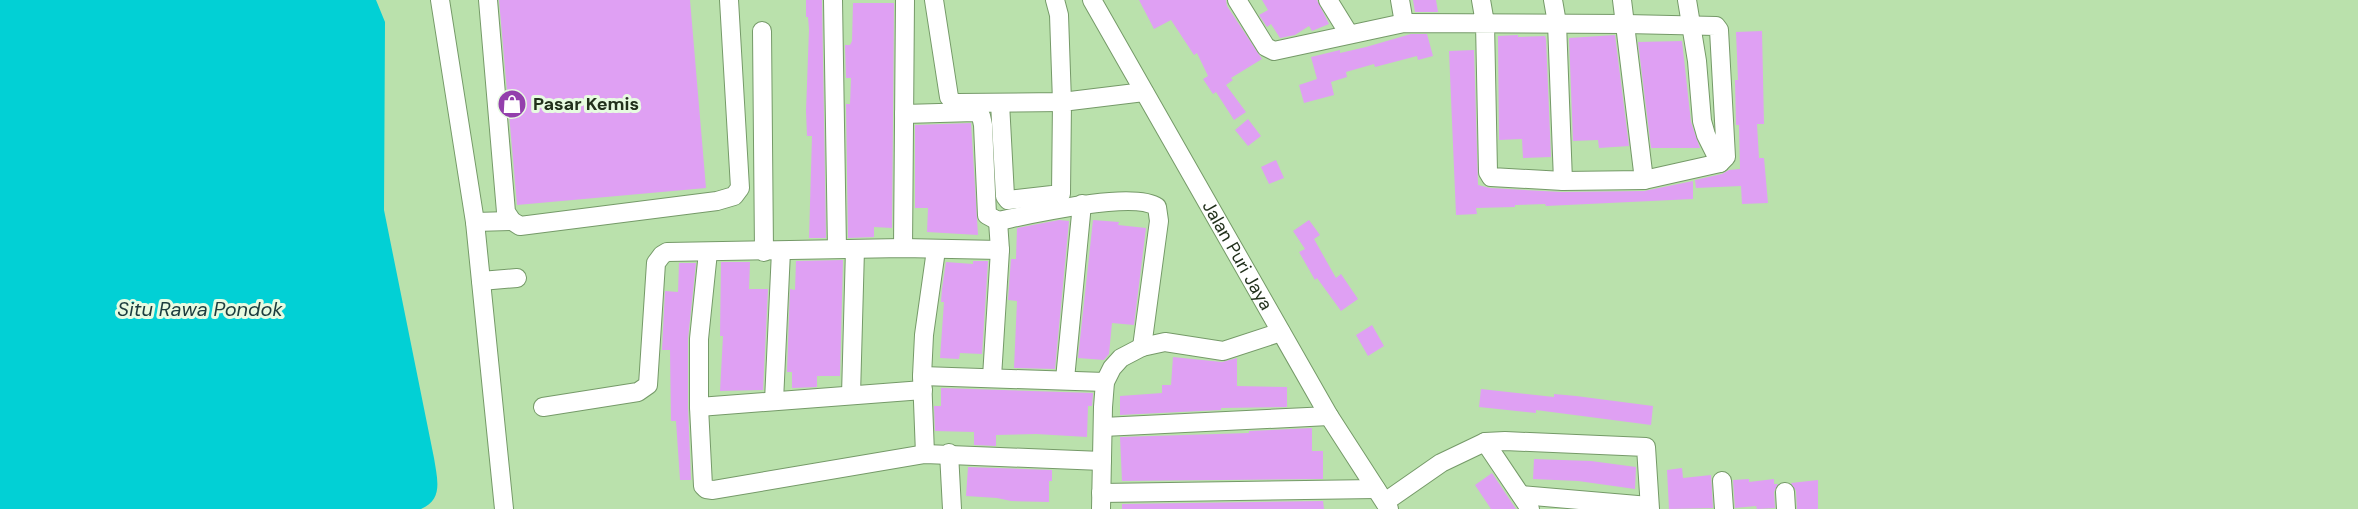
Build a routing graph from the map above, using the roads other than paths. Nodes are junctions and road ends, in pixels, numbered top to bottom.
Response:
1 (440, 0) edge
2 (488, 0) edge
3 (729, 0) edge
4 (833, 0) edge
5 (905, 0) edge
6 (934, 0) edge
7 (1055, 0) edge
8 (1092, 0) edge
9 (1237, 0) edge
10 (1328, 0) edge
11 (1400, 0) edge
12 (1481, 0) edge
13 (1554, 0) edge
14 (1622, 0) edge
15 (1687, 0) edge
16 (1404, 23) junction
17 (1485, 23) junction
18 (1557, 23) junction
19 (1626, 24) junction
20 (1691, 25) junction
21 (762, 31) dead end
22 (1349, 34) junction
23 (1144, 92) junction
24 (1062, 102) junction
25 (1000, 103) junction
26 (904, 114) junction
27 (1720, 163) junction
28 (1644, 180) junction
29 (1563, 181) junction
30 (1082, 204) junction
31 (512, 221) junction
32 (998, 221) junction
33 (475, 222) junction
34 (903, 248) junction
35 (846, 249) junction
36 (936, 250) junction
37 (1000, 250) junction
38 (772, 251) junction
39 (708, 252) junction
40 (517, 278) dead end
41 (481, 281) junction
42 (1281, 332) junction
43 (1142, 347) junction
44 (992, 377) junction
45 (1065, 379) junction
46 (1105, 382) junction
47 (923, 383) junction
48 (851, 395) junction
49 (774, 401) junction
50 (543, 407) dead end
51 (699, 407) junction
52 (1329, 416) junction
53 (1103, 427) junction
54 (1485, 442) junction
55 (925, 453) junction
56 (949, 453) junction
57 (1102, 461) junction
58 (1722, 481) dead end
59 (1383, 500) edge
60 (1101, 501) edge
61 (1526, 502) edge
62 (1649, 508) edge
63 (504, 509) edge
64 (952, 509) edge
65 (1724, 509) edge

1 - 33 street
2 - 31 street
3 - 31 street
4 - 35 street
5 - 26 street
6 - 25 street
7 - 24 street
8 - 23 street, Jalan Puri Jaya
9 - 22 street
10 - 22 street
11 - 16 street
12 - 17 street
13 - 18 street
14 - 19 street
15 - 20 street
16 - 17 street
16 - 22 street
17 - 18 street
17 - 29 street
18 - 19 street
18 - 29 street
19 - 20 street
19 - 28 street
20 - 27 street
20 - 27 street
21 - 38 street
23 - 24 street
23 - 42 street, Jalan Puri Jaya
24 - 25 street
24 - 25 street
26 - 32 street
26 - 34 street
27 - 28 street
28 - 29 street
30 - 32 street
30 - 43 street
30 - 45 street
31 - 33 street
32 - 37 street
33 - 41 street
34 - 35 street
34 - 36 street
35 - 38 street
35 - 48 street
36 - 37 street
36 - 47 street
37 - 44 street
38 - 39 street
38 - 49 street
39 - 50 street
39 - 51 street
40 - 41 street
41 - 63 street
42 - 43 street
42 - 52 street, Jalan Puri Jaya
43 - 46 street
44 - 45 street
44 - 47 street
45 - 46 street
46 - 53 street
47 - 48 street
47 - 55 street
48 - 49 street
49 - 51 street
51 - 55 street
52 - 53 street
52 - 59 street, Jalan Puri Jaya
53 - 57 street
54 - 59 street
54 - 61 street
54 - 62 street
55 - 56 street
56 - 57 street
56 - 64 street
57 - 60 street
58 - 65 street
59 - 60 street
61 - 62 street

